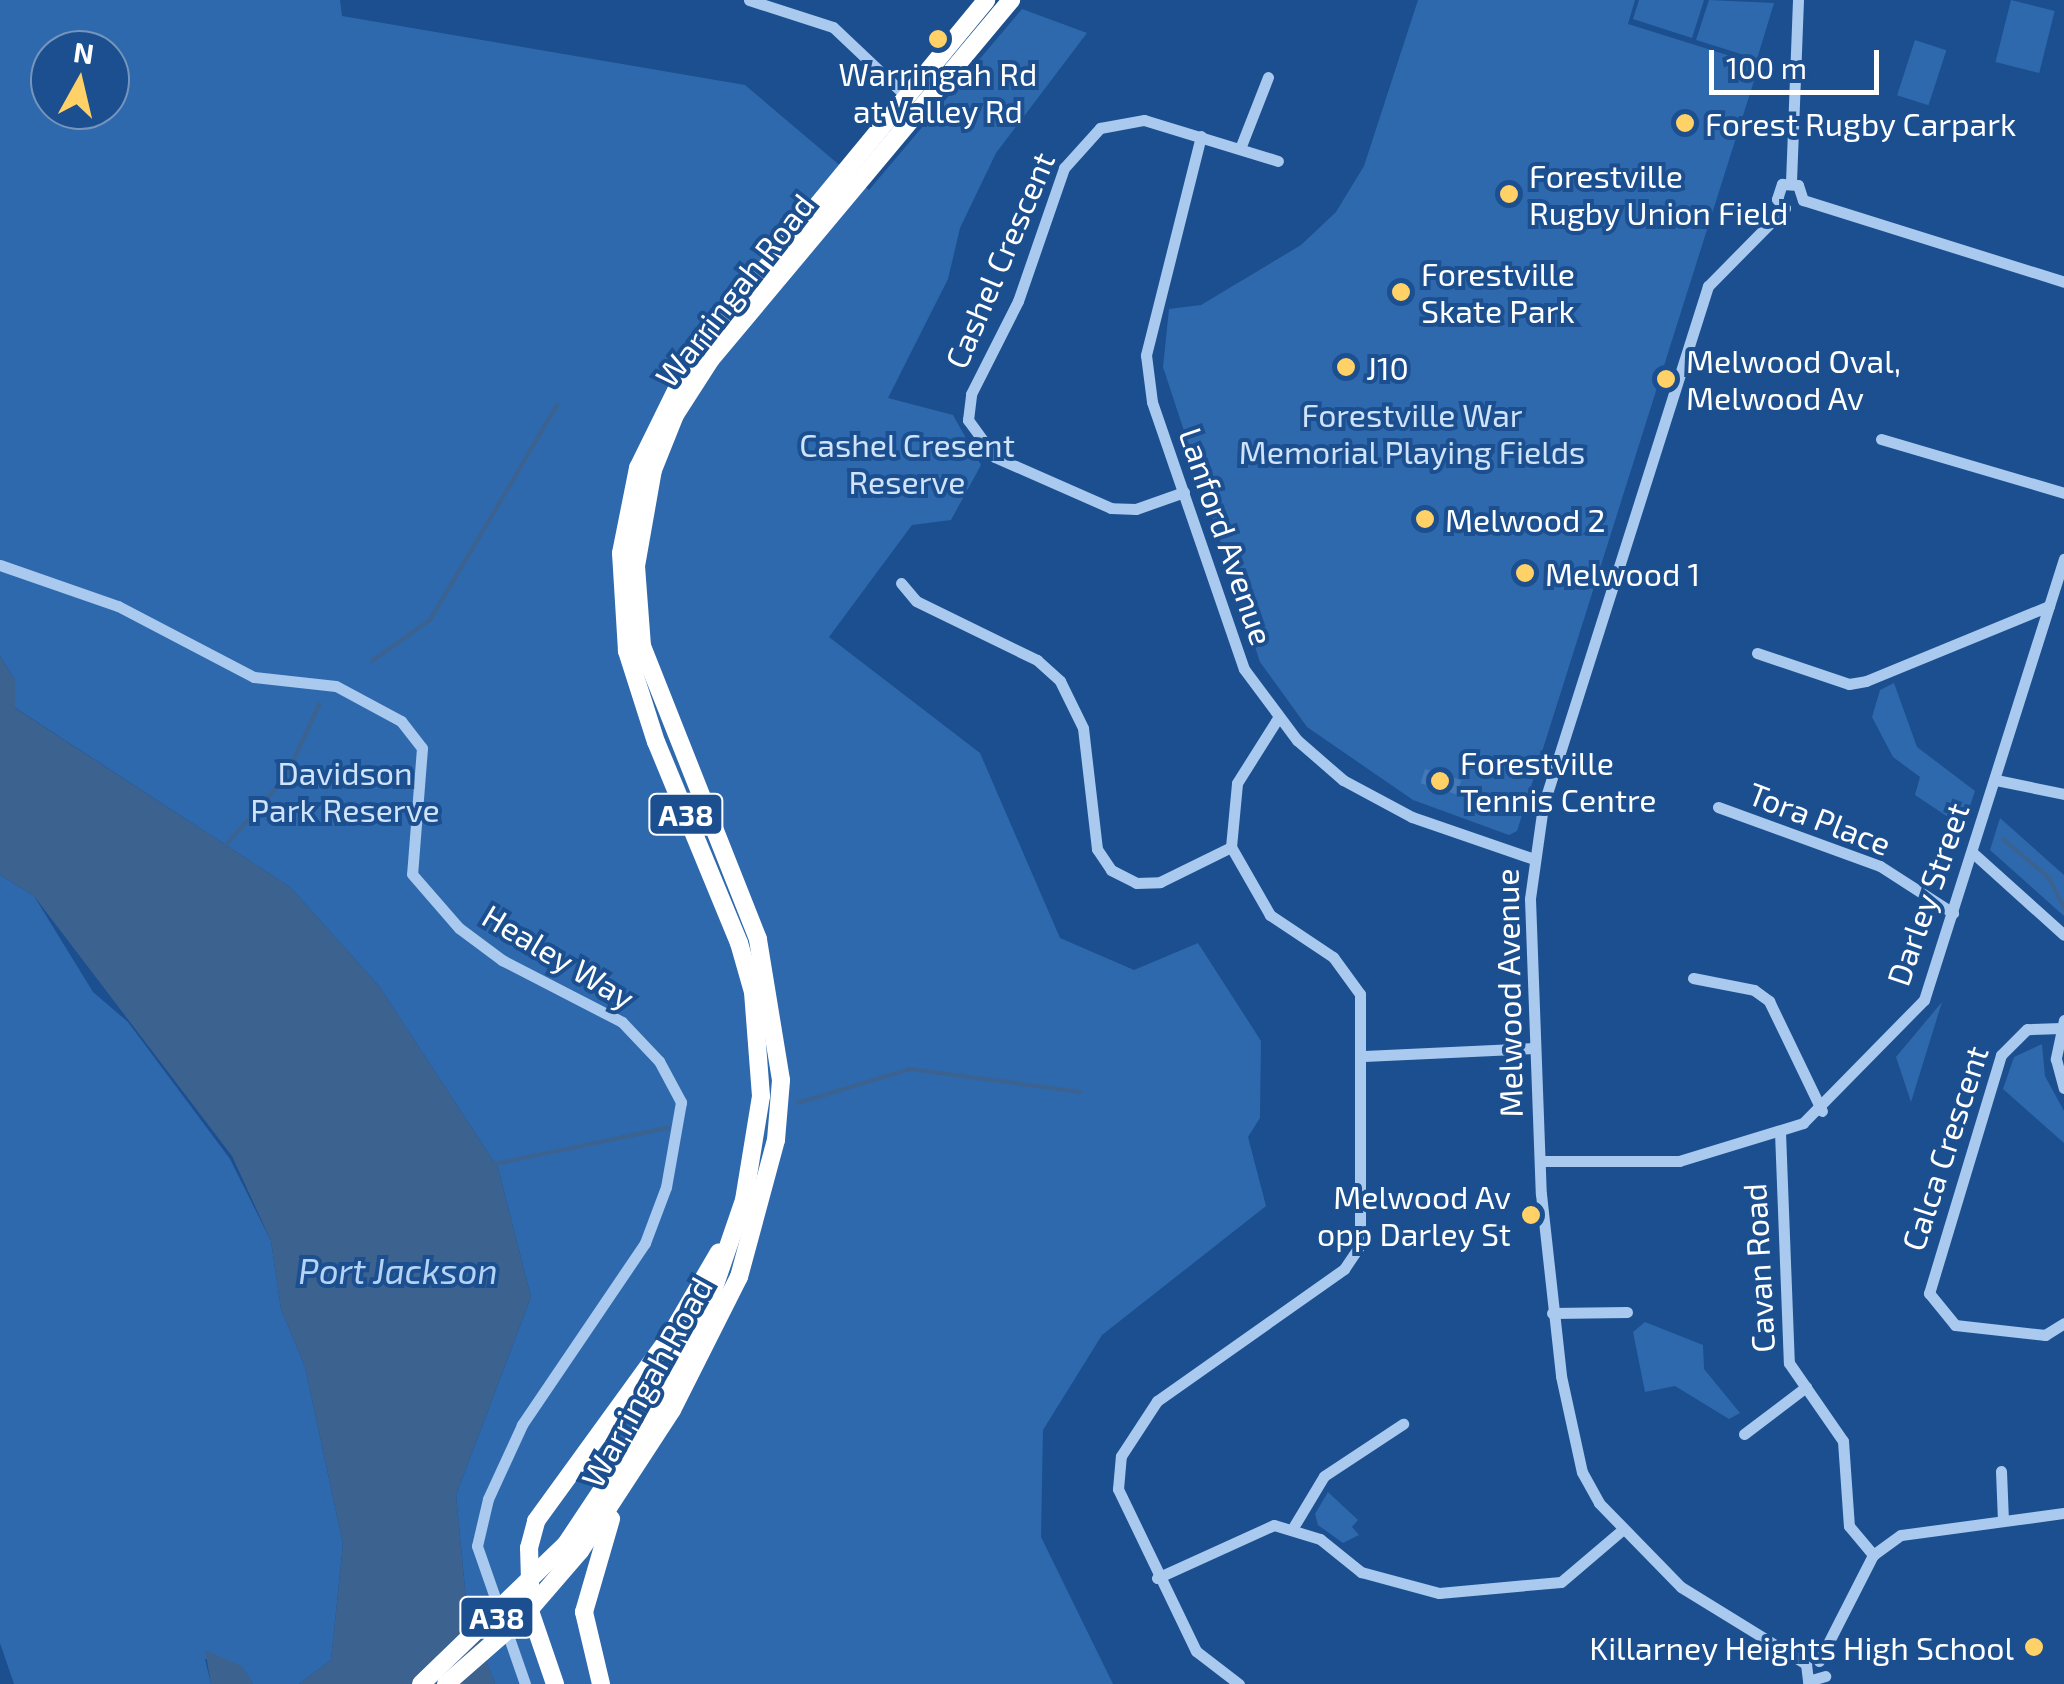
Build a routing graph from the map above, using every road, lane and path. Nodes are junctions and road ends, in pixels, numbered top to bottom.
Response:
1 (749, 0) edge
2 (986, 0) edge
3 (1011, 0) edge
4 (1798, 0) edge
5 (1268, 78) dead end
6 (906, 96) junction
7 (921, 110) junction
8 (1201, 136) junction
9 (1241, 146) junction
10 (1278, 161) dead end
11 (1790, 182) junction
12 (1803, 200) junction
13 (1786, 208) junction
14 (2064, 282) edge
15 (1882, 438) dead end
16 (1184, 492) junction
17 (2064, 494) edge
18 (0, 565) edge
19 (2063, 565) edge
20 (901, 583) dead end
21 (2049, 606) junction
22 (1757, 654) dead end
23 (1278, 718) junction
24 (1996, 780) junction
25 (2064, 794) edge
26 (1718, 807) dead end
27 (1231, 847) junction
28 (1973, 853) junction
29 (1531, 858) junction
30 (1953, 914) junction
31 (2064, 935) edge
32 (1693, 978) dead end
33 (2062, 1024) edge
34 (1536, 1048) junction
35 (1364, 1056) junction
36 (2064, 1088) edge
37 (1822, 1111) junction
38 (1780, 1132) junction
39 (1541, 1162) junction
40 (741, 1210) junction
41 (1627, 1312) dead end
42 (1552, 1313) junction
43 (2064, 1323) edge
44 (1806, 1388) junction
45 (1403, 1424) dead end
46 (1744, 1434) dead end
47 (2000, 1471) dead end
48 (627, 1482) junction
49 (2064, 1513) edge
50 (2003, 1520) junction
51 (1294, 1526) junction
52 (1622, 1530) junction
53 (573, 1548) junction
54 (1873, 1554) junction
55 (1157, 1578) junction
56 (1812, 1663) junction
57 (1825, 1676) junction
58 (1808, 1683) edge
59 (422, 1684) edge
60 (446, 1684) edge
61 (525, 1684) edge
62 (555, 1684) edge
63 (600, 1684) edge
64 (1239, 1684) edge
65 (1838, 1684) edge

1 - 6 street
2 - 6 highway, Warringah Road / A38
3 - 7 highway, Warringah Road / A38
4 - 11 street
5 - 9 street
6 - 7 highway
6 - 40 highway, Warringah Road / A38
7 - 48 highway, Warringah Road / A38
8 - 9 street, Cashel Crescent
8 - 16 street, Lanford Avenue
8 - 16 street, Cashel Crescent
9 - 10 street, Cashel Crescent
11 - 12 street
11 - 13 street
12 - 13 street, Melwood Avenue
12 - 14 street
13 - 29 street, Melwood Avenue
15 - 17 street
16 - 23 street, Lanford Avenue
18 - 61 street, Healey Way
19 - 21 street, Darley Street
20 - 27 street
21 - 22 street
21 - 24 street, Darley Street
23 - 27 street
23 - 29 street, Lanford Avenue
24 - 25 street
24 - 28 street, Darley Street
26 - 30 street, Tora Place
27 - 35 street
28 - 30 street, Darley Street
28 - 31 street
29 - 34 street, Melwood Avenue
30 - 37 street, Darley Street
32 - 37 street
33 - 36 street
33 - 43 street, Calca Crescent
34 - 35 street
34 - 39 street, Melwood Avenue
35 - 55 street
37 - 38 street, Darley Street
38 - 39 street, Darley Street
38 - 44 street, Cavan Road
39 - 42 street, Melwood Avenue
40 - 53 highway, Warringah Road / A38
40 - 62 highway
41 - 42 street
42 - 52 street, Melwood Avenue
44 - 46 street
44 - 54 street, Cavan Road
45 - 51 street
47 - 50 street
48 - 53 highway, Warringah Road / A38
48 - 63 highway
49 - 50 street
50 - 54 street
51 - 52 street
51 - 55 street
52 - 56 street, Melwood Avenue
53 - 59 highway, Warringah Road / A38, bridge
53 - 60 highway, Warringah Road / A38, bridge
54 - 56 street
55 - 64 street
56 - 57 street
56 - 58 street
57 - 58 street
57 - 65 street

